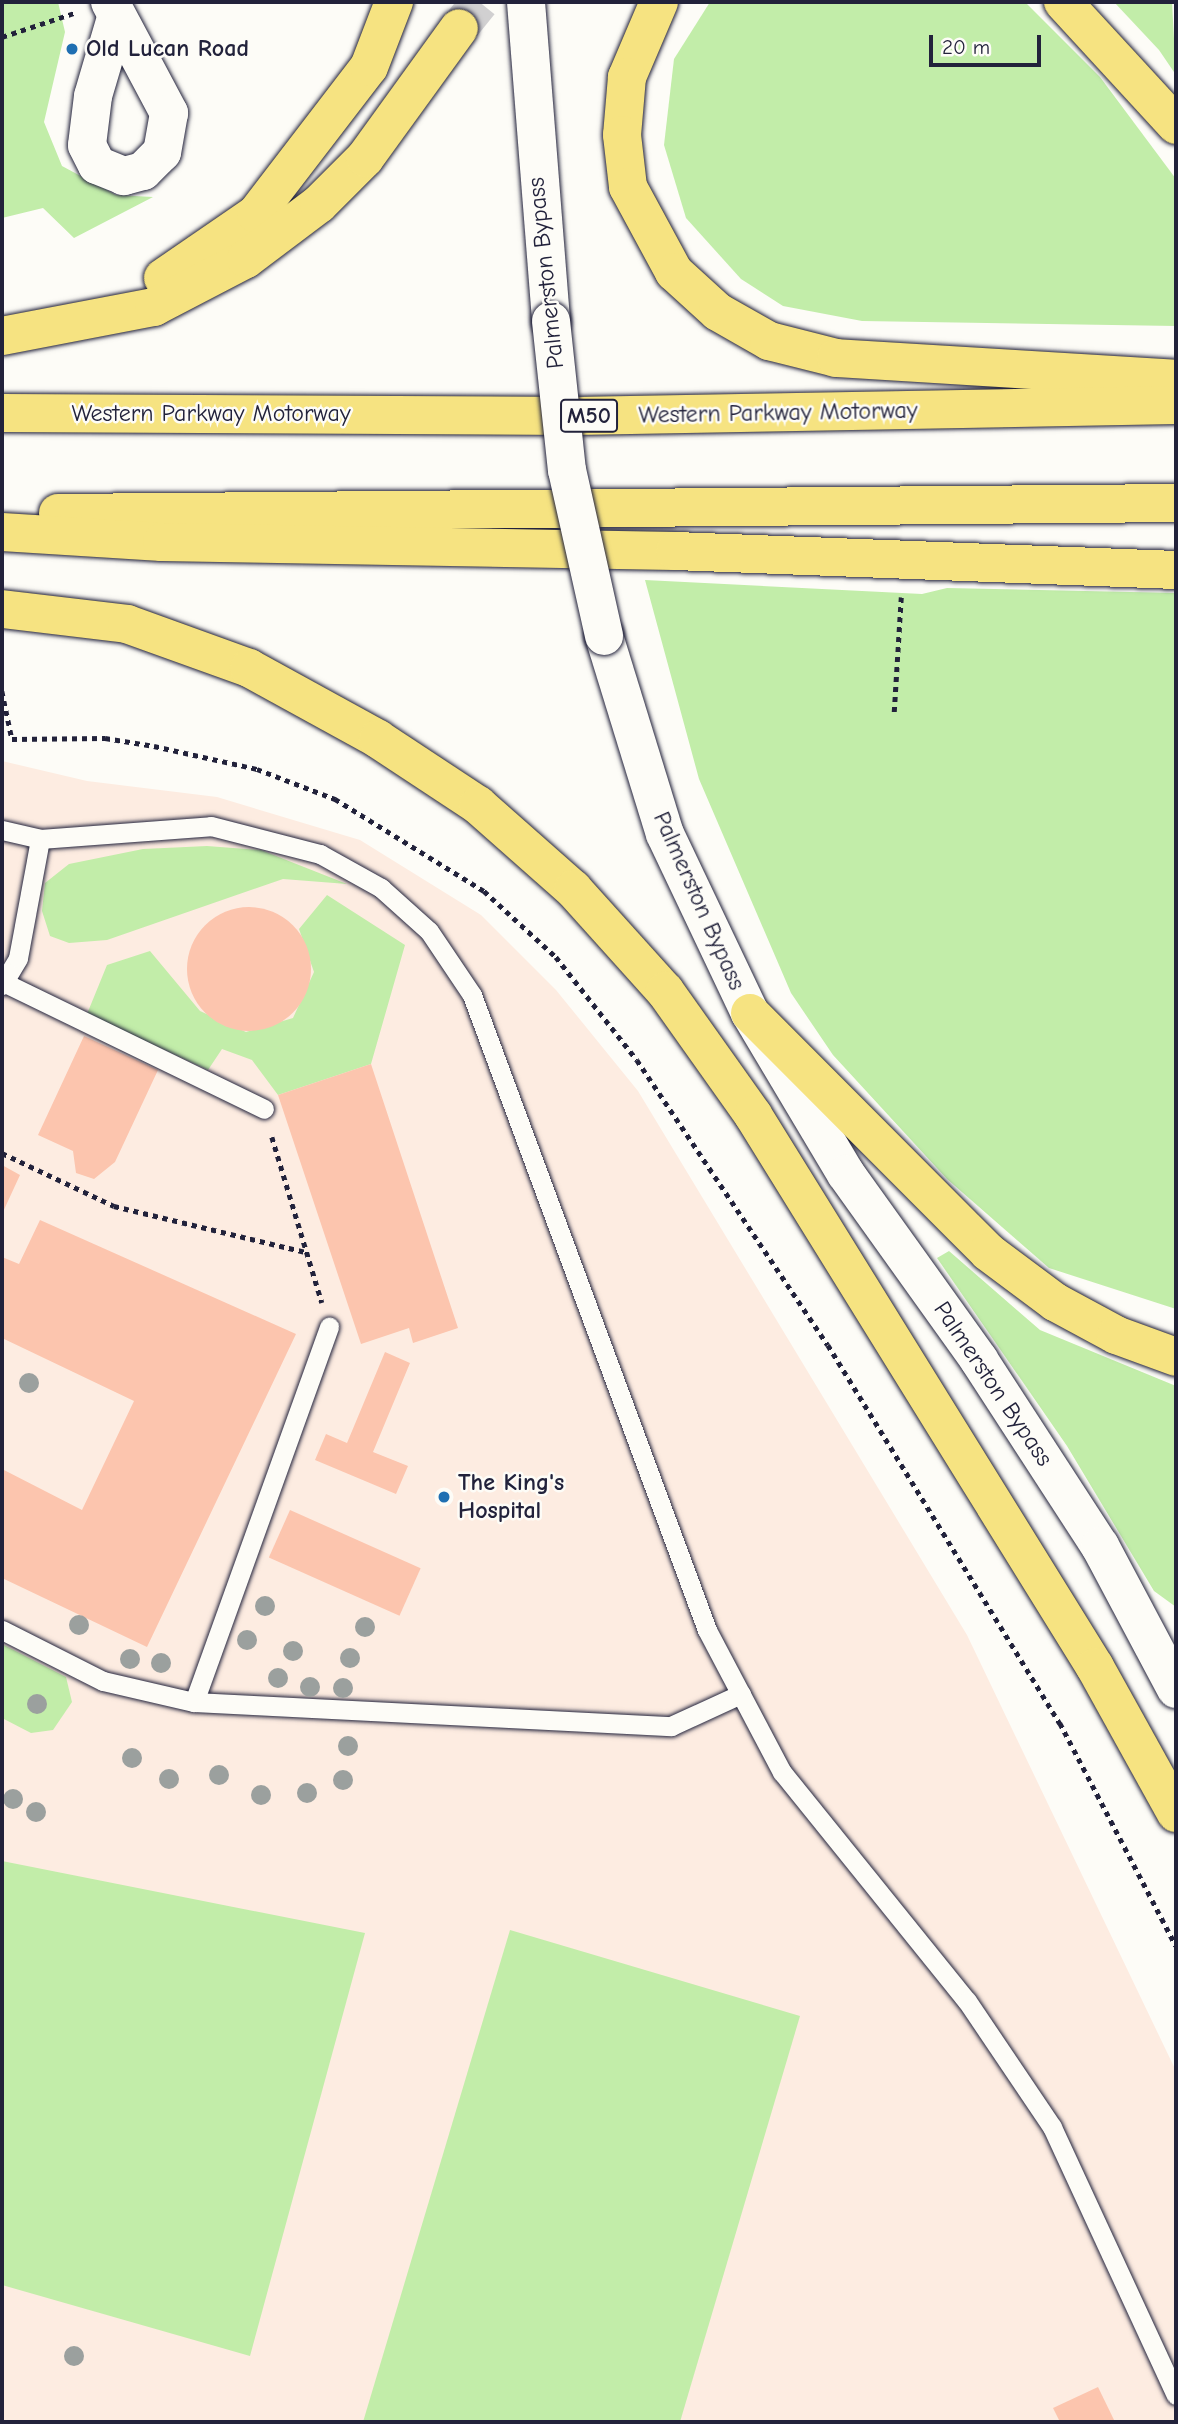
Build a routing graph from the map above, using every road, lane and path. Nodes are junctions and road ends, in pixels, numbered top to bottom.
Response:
1 (394, 2) edge
2 (526, 2) edge
3 (659, 2) edge
4 (1063, 2) edge
5 (105, 10) edge
6 (459, 28) tunnel mouth
7 (2, 37) edge
8 (1176, 125) edge
9 (39, 331) junction
10 (2, 336) edge
11 (1176, 379) edge
12 (1176, 405) edge
13 (2, 413) edge
14 (1176, 503) edge
15 (2, 513) edge
16 (2, 532) edge
17 (1176, 569) edge
18 (900, 603) dead end
19 (2, 609) edge
20 (2, 691) edge
21 (894, 712) dead end
22 (2, 830) edge
23 (40, 839) junction
24 (2, 983) edge
25 (750, 1013) junction
26 (264, 1109) joint
27 (2, 1153) edge
28 (306, 1252) junction
29 (329, 1327) joint
30 (1171, 1356) edge
31 (2, 1630) edge
32 (1176, 1689) edge
33 (741, 1694) junction
34 (194, 1702) junction
35 (1176, 1813) edge
36 (1176, 1946) edge
37 (1176, 2395) edge

1 - 9 highway
2 - 25 main road, Palmerston Bypass, bridge
3 - 11 highway
4 - 8 highway
5 - 7 path
6 - 9 highway
9 - 10 highway
12 - 13 highway, Western Parkway Motorway / M50
14 - 15 highway
16 - 17 highway
18 - 21 path
19 - 35 highway
20 - 36 path
22 - 23 lane
23 - 24 lane
23 - 33 lane
24 - 26 lane
25 - 30 highway
25 - 32 main road, Palmerston Bypass
26 - 28 path
27 - 28 path
28 - 29 path
29 - 34 lane
31 - 34 lane
33 - 34 lane
33 - 37 lane

